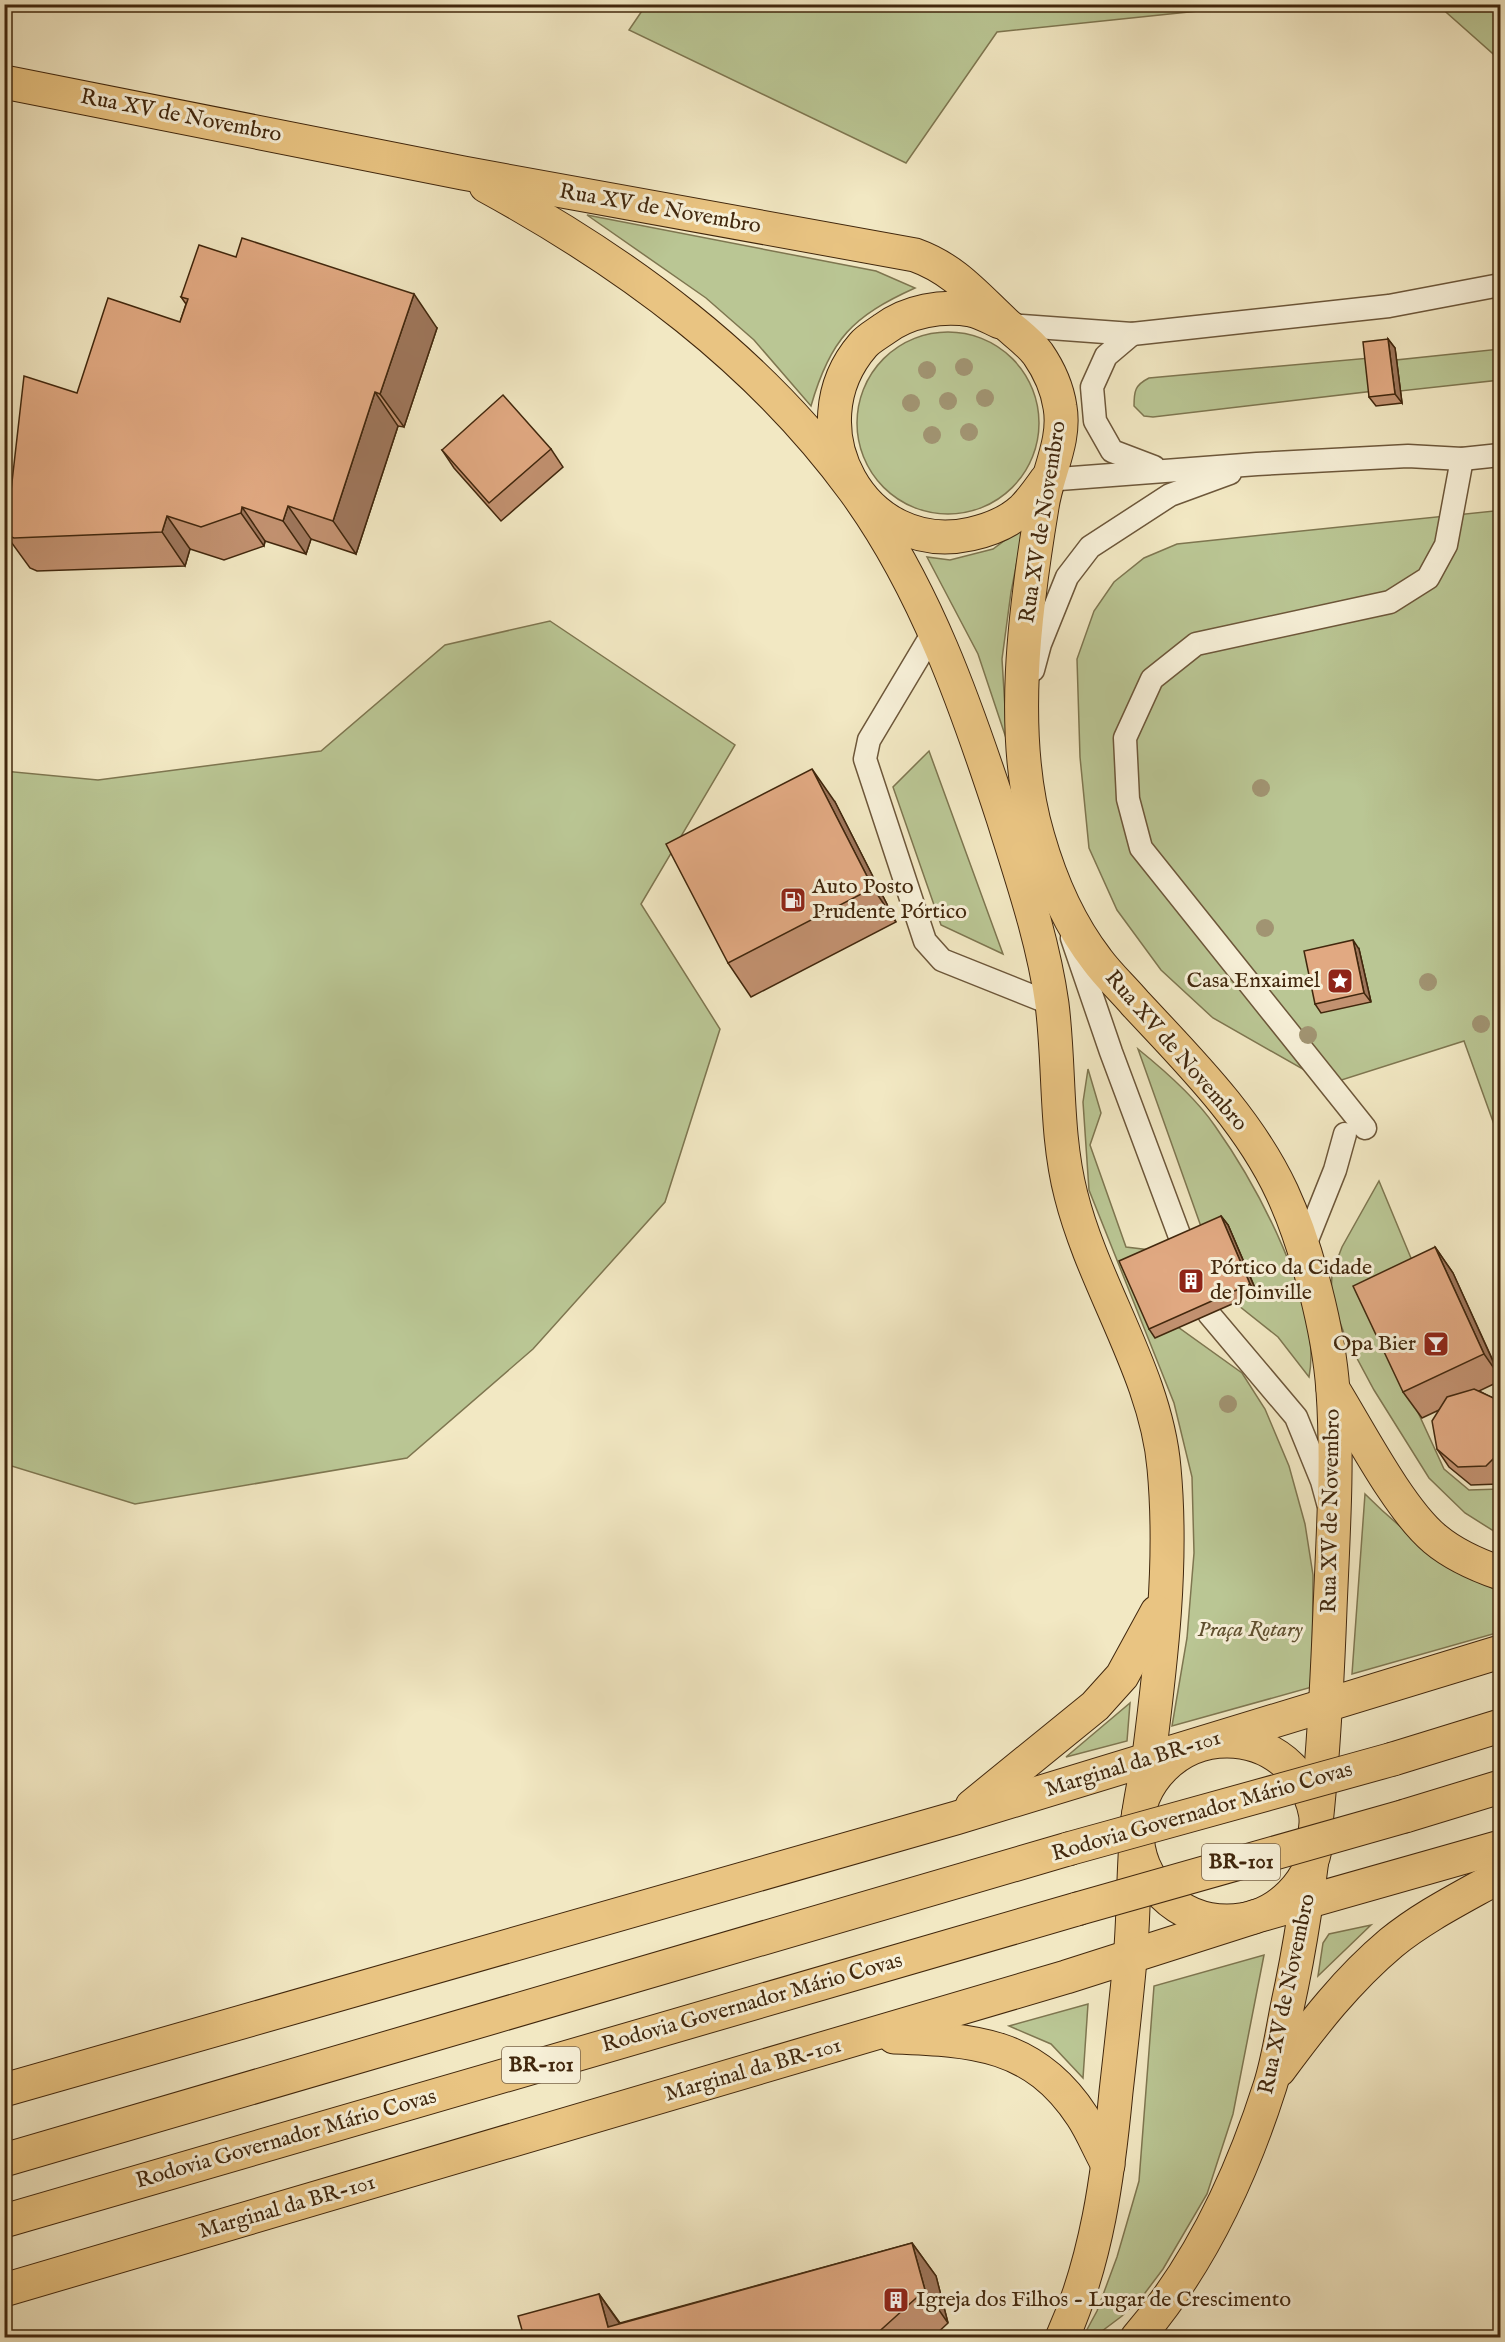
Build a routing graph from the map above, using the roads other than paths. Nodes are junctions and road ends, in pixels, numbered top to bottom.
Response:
1 (4, 82) edge
2 (463, 173) junction
3 (1500, 285) edge
4 (1008, 325) junction
5 (1132, 334) junction
6 (1500, 455) edge
7 (1462, 459) junction
8 (1257, 464) junction
9 (1163, 470) junction
10 (1046, 480) junction
11 (855, 490) junction
12 (934, 631) junction
13 (1023, 709) junction
14 (1056, 890) junction
15 (1052, 1004) junction
16 (1183, 1245) edge
17 (1303, 1250) junction
18 (1209, 1314) edge
19 (1333, 1389) junction
20 (1333, 1524) junction
21 (1500, 1573) edge
22 (1167, 1591) junction
23 (1500, 1652) edge
24 (1325, 1704) junction
25 (1500, 1726) edge
26 (1207, 1742) junction
27 (1148, 1759) junction
28 (1500, 1787) edge
29 (956, 1818) junction
30 (1137, 1821) junction
31 (1316, 1846) junction
32 (1500, 1847) edge
33 (1500, 1876) edge
34 (1307, 1902) junction
35 (1257, 1916) junction
36 (1130, 1957) junction
37 (868, 2036) junction
38 (1272, 2079) junction
39 (4, 2090) edge
40 (4, 2160) edge
41 (1108, 2165) junction
42 (4, 2221) edge
43 (4, 2290) edge
44 (1062, 2337) edge
45 (1137, 2337) edge

1 - 2 main road, Rua XV de Novembro
2 - 4 main road, Rua XV de Novembro
2 - 11 main road, Rua XV de Novembro
3 - 5 lane
4 - 5 lane
4 - 10 main road, Rua XV de Novembro
4 - 11 main road
5 - 9 lane
6 - 7 lane
7 - 8 lane
7 - 17 lane
8 - 9 lane
8 - 13 lane
9 - 10 lane
10 - 11 main road
10 - 13 main road, Rua XV de Novembro
11 - 12 main road, Rua XV de Novembro
12 - 15 main road, Rua XV de Novembro
12 - 15 lane
13 - 14 main road, Rua XV de Novembro
14 - 16 lane
14 - 17 main road, Rua XV de Novembro
15 - 22 main road, Rua XV de Novembro
17 - 19 main road, Rua XV de Novembro
18 - 20 lane
19 - 20 main road, Rua XV de Novembro
19 - 21 main road
20 - 24 main road, Rua XV de Novembro
22 - 27 main road, Rua XV de Novembro
22 - 29 main road
23 - 24 main road, Marginal da BR-101
24 - 26 main road, Marginal da BR-101
24 - 31 main road, Rua XV de Novembro
25 - 40 main road, Rodovia Governador Mário Covas / BR-101, bridge
26 - 27 main road, Marginal da BR-101
26 - 30 main road
26 - 31 main road
27 - 29 main road, Marginal da BR-101
27 - 30 main road, Rua XV de Novembro
28 - 42 main road, Rodovia Governador Mário Covas / BR-101, bridge
29 - 39 main road, Marginal da BR-101
30 - 35 main road
30 - 36 main road, Rua XV de Novembro
31 - 34 main road, Rua XV de Novembro
31 - 35 main road
32 - 34 main road, Marginal da BR-101
33 - 38 main road
34 - 35 main road, Marginal da BR-101
34 - 38 main road, Rua XV de Novembro
35 - 36 main road, Marginal da BR-101
36 - 37 main road, Marginal da BR-101
36 - 41 main road, Rua XV de Novembro
37 - 41 main road
37 - 43 main road, Marginal da BR-101
38 - 45 main road, Rua XV de Novembro
41 - 44 main road, Rua XV de Novembro

